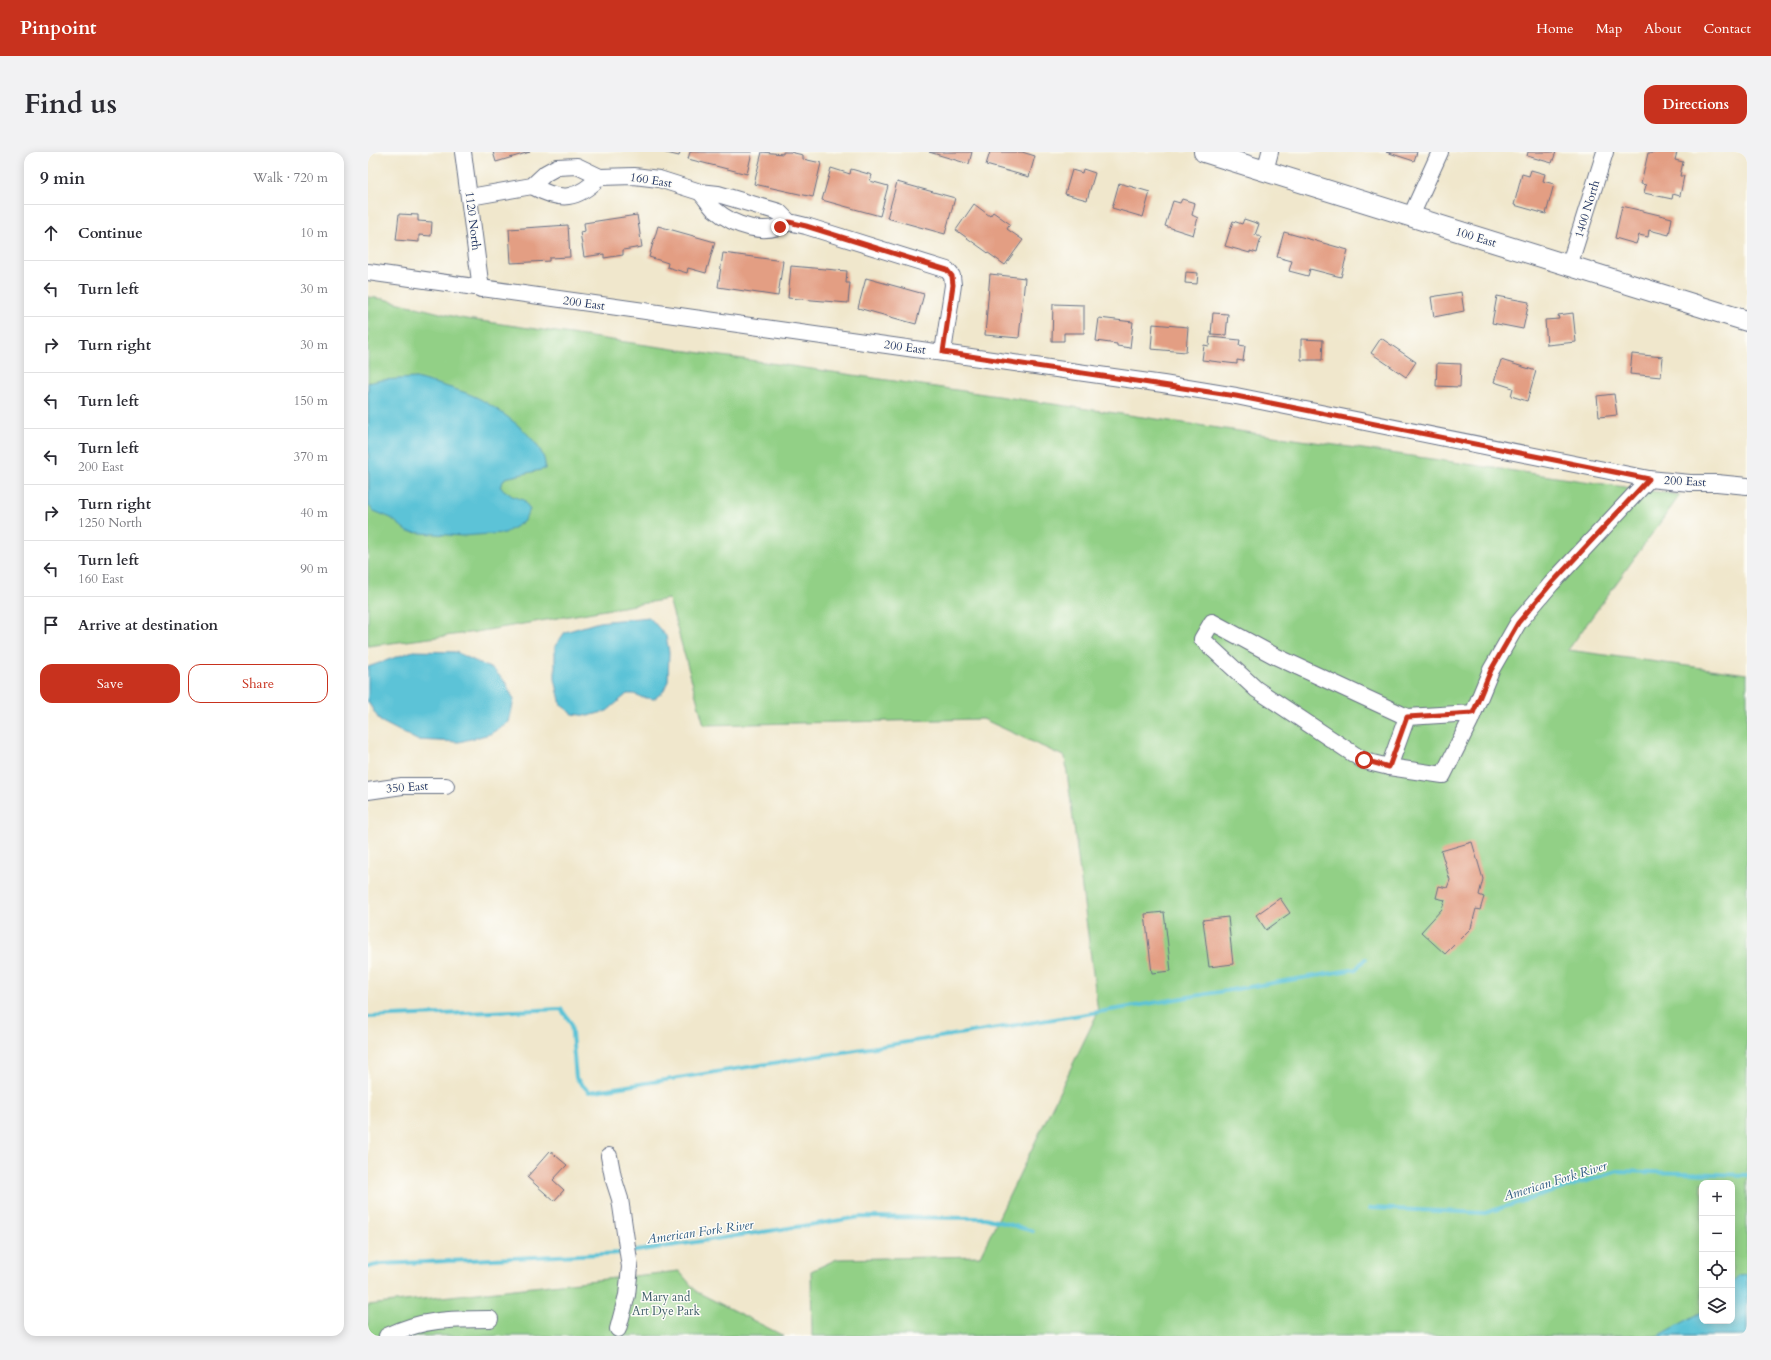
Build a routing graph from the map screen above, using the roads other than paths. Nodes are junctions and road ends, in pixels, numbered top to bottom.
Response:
1 (463, 152) edge
2 (1204, 152) edge
3 (1440, 152) edge
4 (1605, 152) edge
5 (1268, 161) edge
6 (600, 177) junction
7 (532, 186) junction
8 (700, 192) junction
9 (470, 197) junction
10 (1411, 216) junction
11 (789, 222) junction
12 (1569, 266) junction
13 (368, 272) edge
14 (481, 289) junction
15 (1747, 321) edge
16 (943, 352) junction
17 (1649, 479) junction
18 (1747, 486) edge
19 (1473, 713) junction
20 (1407, 717) junction
21 (1389, 767) junction
22 (446, 786) dead end
23 (368, 791) edge
24 (609, 1156) dead end
25 (490, 1319) dead end
26 (618, 1329) dead end
27 (387, 1336) edge

1 - 9 street, 1120 North
2 - 5 main road, 100 East
3 - 10 street
4 - 12 street, 1400 North
5 - 10 main road, 100 East
6 - 7 street, 160 East
6 - 7 street
6 - 8 street, 160 East
7 - 9 street
8 - 11 street, 160 East
8 - 11 street
9 - 14 street, 1120 North
10 - 12 main road, 100 East
11 - 16 street, 160 East
12 - 15 main road, 100 East
13 - 14 street, 200 East
14 - 16 street, 200 East
16 - 17 street, 200 East
17 - 18 street, 200 East
17 - 19 street
19 - 20 street
19 - 21 street
20 - 21 street
20 - 21 street
22 - 23 street, 350 East
24 - 26 street
25 - 27 street

